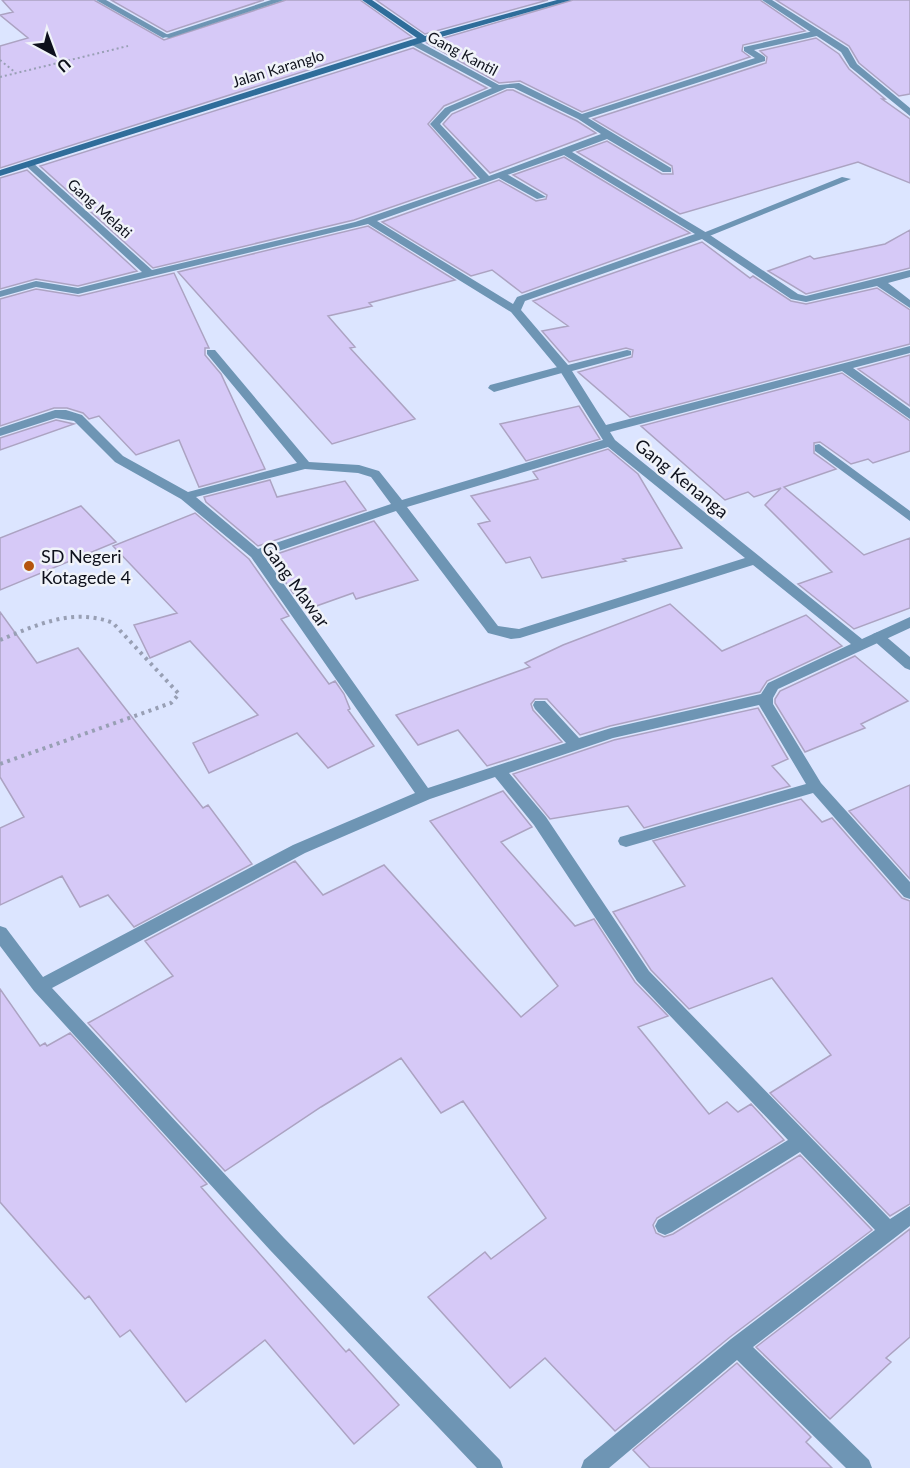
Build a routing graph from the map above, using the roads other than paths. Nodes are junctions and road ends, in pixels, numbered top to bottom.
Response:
1 (100, 0) edge
2 (280, 0) edge
3 (366, 0) edge
4 (567, 0) edge
5 (766, 0) edge
6 (545, 2) edge
7 (818, 33) junction
8 (424, 39) junction
9 (413, 42) junction
10 (499, 88) junction
11 (910, 113) edge
12 (581, 117) junction
13 (608, 135) junction
14 (564, 151) junction
15 (29, 164) junction
16 (667, 171) dead end
17 (0, 173) edge
18 (501, 175) junction
19 (846, 179) dead end
20 (487, 180) junction
21 (541, 196) dead end
22 (370, 221) junction
23 (703, 235) junction
24 (910, 273) edge
25 (150, 274) junction
26 (880, 283) junction
27 (0, 294) edge
28 (910, 305) edge
29 (515, 310) junction
30 (910, 349) edge
31 (211, 352) dead end
32 (627, 353) dead end
33 (843, 366) junction
34 (565, 369) junction
35 (494, 388) dead end
36 (910, 415) edge
37 (603, 430) junction
38 (0, 432) edge
39 (610, 442) junction
40 (819, 448) dead end
41 (305, 465) junction
42 (186, 496) junction
43 (400, 505) junction
44 (910, 517) edge
45 (256, 554) junction
46 (754, 560) junction
47 (910, 622) edge
48 (878, 637) junction
49 (860, 644) junction
50 (910, 665) edge
51 (766, 698) junction
52 (540, 705) dead end
53 (575, 743) junction
54 (499, 771) junction
55 (816, 787) junction
56 (424, 795) junction
57 (626, 841) dead end
58 (910, 893) edge
59 (0, 933) edge
60 (40, 986) junction
61 (801, 1142) junction
62 (910, 1215) edge
63 (665, 1227) dead end
64 (889, 1232) junction
65 (738, 1346) junction
66 (492, 1468) edge
67 (592, 1468) edge
68 (861, 1468) edge

1 - 2 street
3 - 8 street
4 - 6 street, Jalan Karanglo
5 - 7 street
6 - 8 street, Jalan Karanglo
7 - 11 street
7 - 12 street
8 - 9 street, Jalan Karanglo
9 - 10 street, Gang Kantil
9 - 15 street, Jalan Karanglo
10 - 12 street
10 - 20 street
12 - 13 street
13 - 14 street
13 - 16 street
14 - 18 street
14 - 23 street
15 - 17 street, Jalan Karanglo
15 - 25 street, Gang Melati
18 - 20 street
18 - 21 street
19 - 23 street
20 - 22 street
22 - 25 street
22 - 29 street, Gang Kenanga
23 - 26 street
23 - 29 street
24 - 26 street
25 - 27 street
26 - 28 street
29 - 34 street, Gang Kenanga
30 - 33 street
31 - 41 street
32 - 34 street
33 - 36 street
33 - 37 street
34 - 35 street
34 - 37 street, Gang Kenanga
37 - 39 street, Gang Kenanga
38 - 42 street, Gang Mawar
39 - 43 street
39 - 46 street, Gang Kenanga
40 - 44 street
41 - 42 street
41 - 43 street
42 - 45 street, Gang Mawar
43 - 45 street
43 - 46 street
45 - 56 street, Gang Mawar
46 - 49 street, Gang Kenanga
47 - 48 street
48 - 49 street
48 - 50 street
49 - 51 street
51 - 53 street
51 - 55 street
52 - 53 street
53 - 54 street
54 - 56 street
54 - 61 street
55 - 57 street
55 - 58 street
56 - 60 street
59 - 60 street
60 - 66 street
61 - 63 street
61 - 64 street
62 - 64 street
64 - 65 street
65 - 67 street
65 - 68 street

